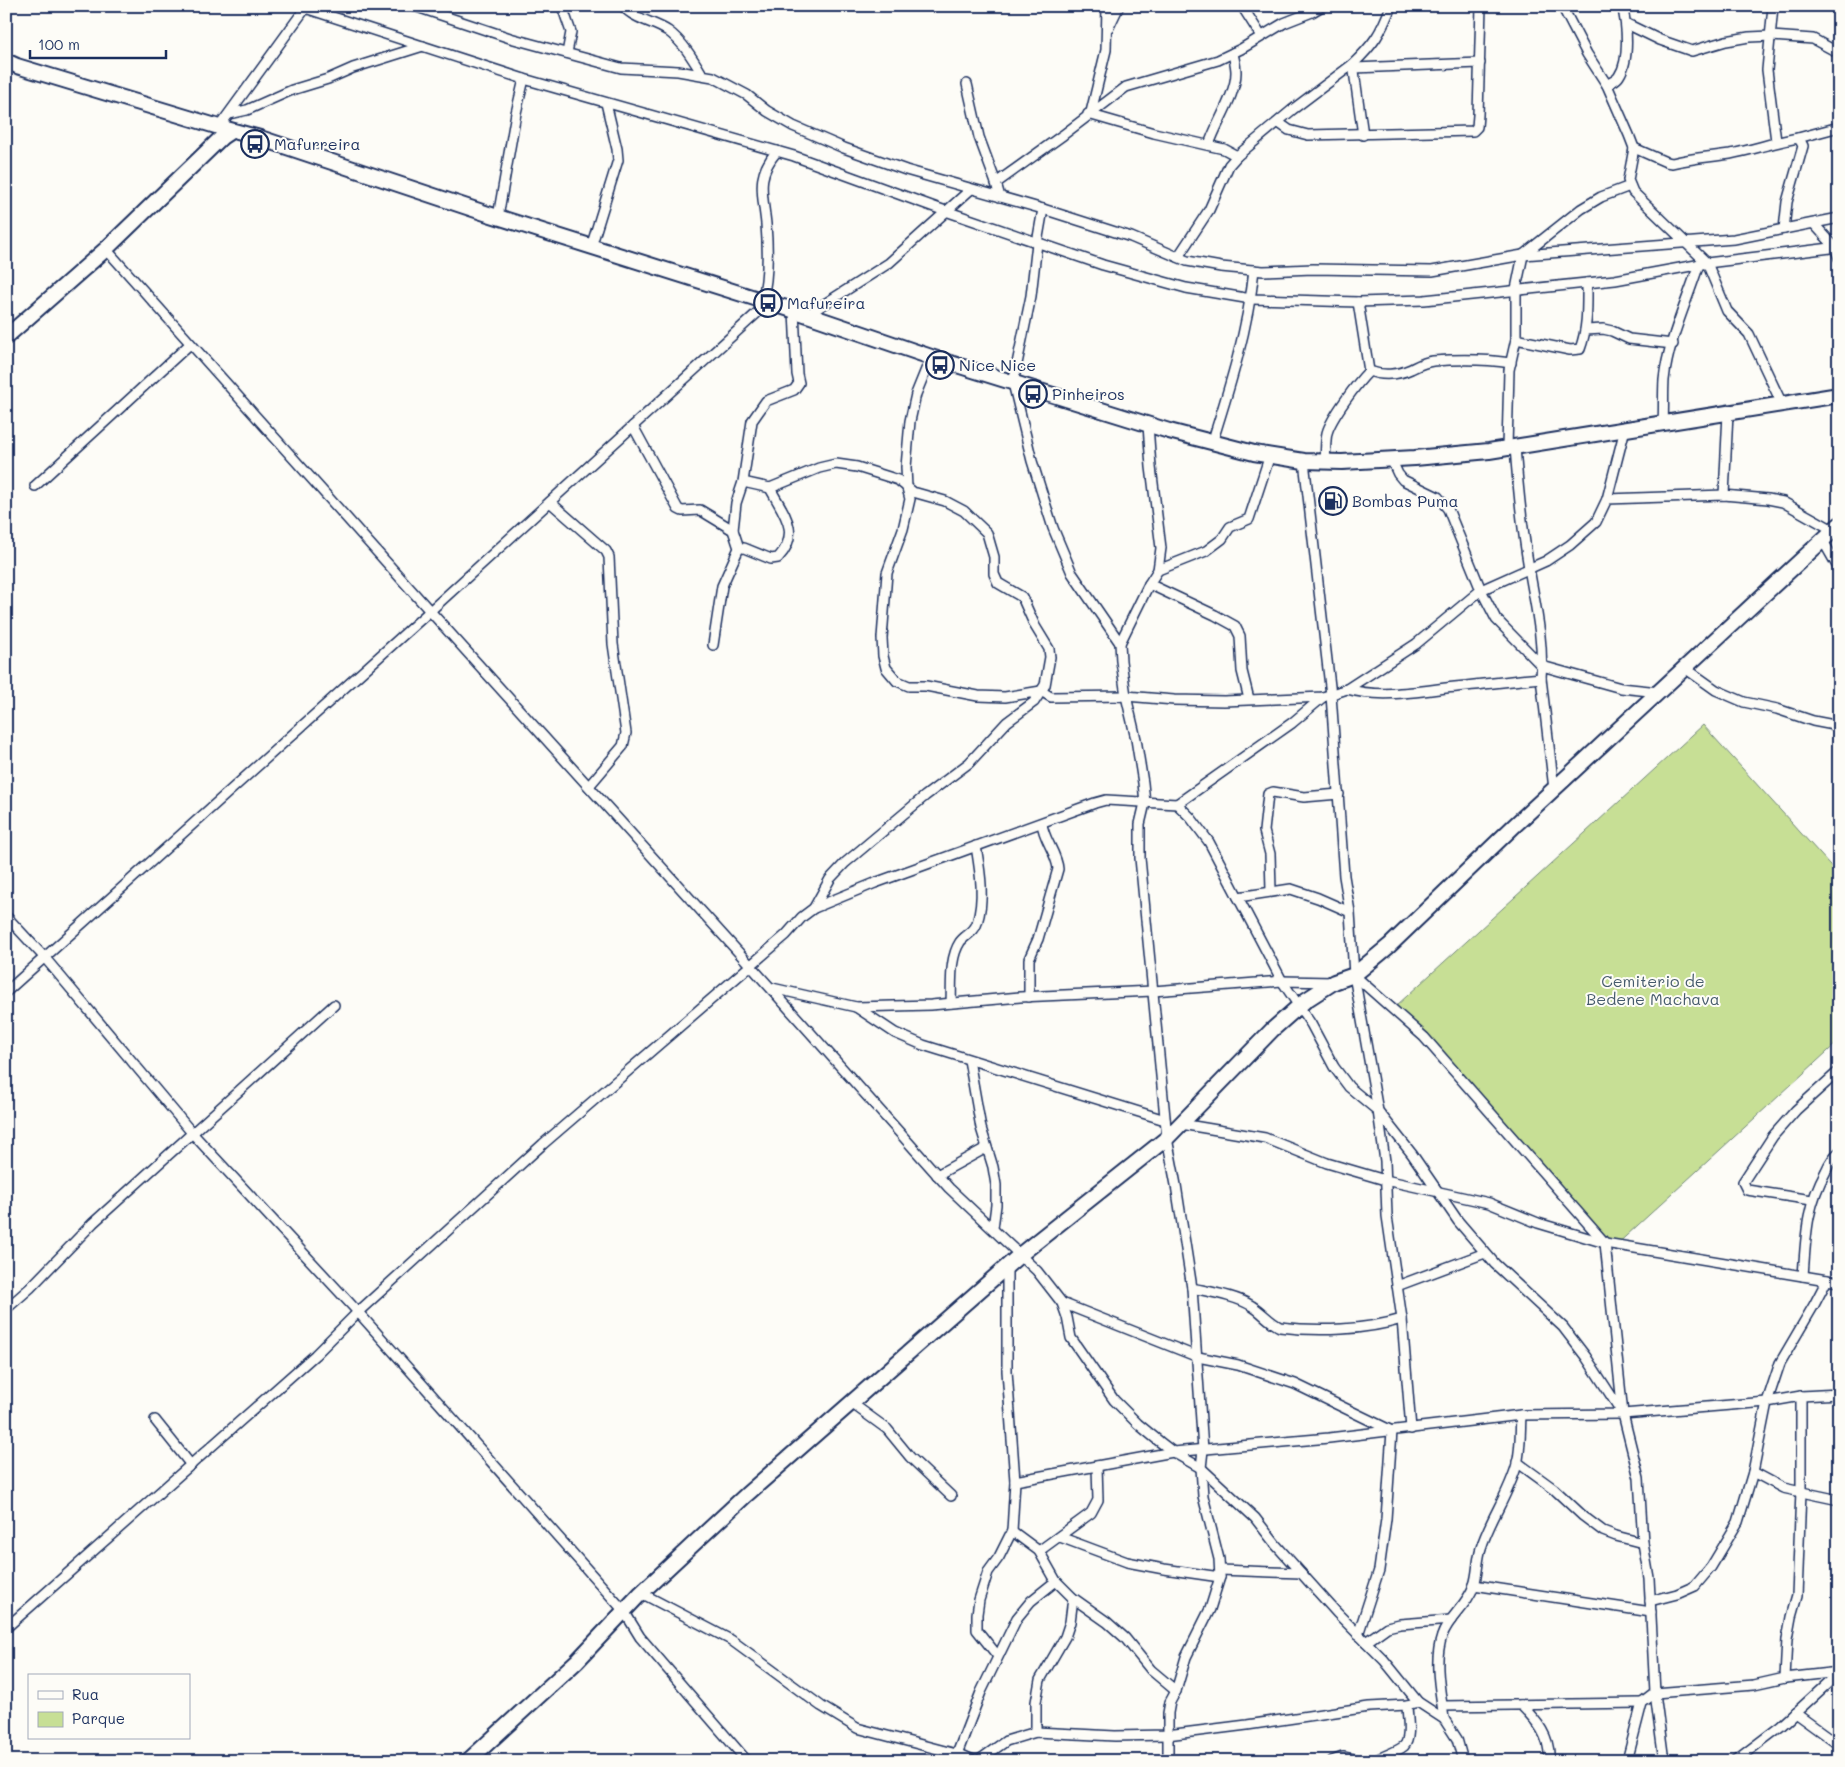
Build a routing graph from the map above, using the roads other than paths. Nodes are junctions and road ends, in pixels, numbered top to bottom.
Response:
1 (414, 6) edge
2 (562, 6) edge
3 (623, 6) edge
4 (1106, 6) edge
5 (1119, 6) edge
6 (1242, 6) edge
7 (1322, 6) edge
8 (1391, 6) edge
9 (1480, 6) edge
10 (1562, 6) edge
11 (1622, 6) edge
12 (1773, 6) edge
13 (306, 7) edge
14 (1627, 24) junction
15 (1107, 29) junction
16 (1262, 36) junction
17 (1771, 36) junction
18 (424, 46) junction
19 (567, 53) junction
20 (1233, 53) junction
21 (1839, 53) edge
22 (6, 61) edge
23 (1480, 62) junction
24 (1354, 66) junction
25 (702, 74) junction
26 (524, 78) junction
27 (967, 84) dead end
28 (1607, 85) junction
29 (606, 103) junction
30 (1090, 113) junction
31 (229, 114) junction
32 (1279, 122) junction
33 (1839, 127) edge
34 (225, 129) junction
35 (1363, 135) junction
36 (1798, 138) junction
37 (1776, 141) junction
38 (1208, 145) junction
39 (1634, 148) junction
40 (777, 151) junction
41 (1238, 156) junction
42 (996, 183) junction
43 (1630, 186) junction
44 (970, 190) junction
45 (1000, 197) junction
46 (1043, 209) junction
47 (948, 210) junction
48 (498, 217) junction
49 (1839, 218) edge
50 (1814, 224) junction
51 (1784, 229) junction
52 (1037, 243) junction
53 (1687, 243) junction
54 (591, 247) junction
55 (1837, 247) edge
56 (106, 249) junction
57 (1523, 255) junction
58 (1178, 257) junction
59 (1839, 258) edge
60 (1703, 264) junction
61 (1254, 270) junction
62 (1587, 283) junction
63 (1516, 289) junction
64 (1251, 299) junction
65 (765, 302) junction
66 (1358, 302) junction
67 (800, 313) junction
68 (1586, 330) junction
69 (6, 336) edge
70 (1516, 339) junction
71 (190, 344) junction
72 (1673, 344) junction
73 (931, 357) junction
74 (1511, 363) junction
75 (1369, 371) junction
76 (1013, 383) junction
77 (1839, 395) edge
78 (1782, 404) junction
79 (1728, 413) junction
80 (1663, 423) junction
81 (1148, 425) junction
82 (633, 426) junction
83 (1625, 429) junction
84 (1212, 443) junction
85 (1511, 447) junction
86 (1270, 455) junction
87 (1391, 459) junction
88 (1304, 461) junction
89 (1325, 461) junction
90 (743, 482) junction
91 (35, 486) dead end
92 (770, 488) junction
93 (907, 488) junction
94 (1724, 495) junction
95 (1607, 499) junction
96 (550, 502) junction
97 (733, 530) junction
98 (1831, 531) edge
99 (739, 548) junction
100 (1529, 569) junction
101 (1839, 569) edge
102 (1158, 570) junction
103 (1149, 584) junction
104 (1481, 590) junction
105 (430, 611) junction
106 (1120, 643) junction
107 (713, 645) dead end
108 (1542, 666) junction
109 (1685, 668) junction
110 (1541, 678) junction
111 (1348, 689) junction
112 (1041, 691) junction
113 (1660, 692) junction
114 (1126, 696) junction
115 (1327, 696) junction
116 (1249, 699) junction
117 (1839, 726) edge
118 (589, 786) junction
119 (1554, 789) junction
120 (1339, 794) junction
121 (1145, 802) junction
122 (1176, 804) junction
123 (1042, 823) junction
124 (976, 846) junction
125 (1272, 891) junction
126 (1238, 897) junction
127 (814, 908) junction
128 (1350, 912) junction
129 (6, 916) edge
130 (45, 958) junction
131 (750, 965) junction
132 (1354, 975) junction
133 (1282, 981) junction
134 (1334, 982) junction
135 (771, 988) junction
136 (1153, 991) junction
137 (6, 992) edge
138 (1029, 997) junction
139 (951, 1003) junction
140 (334, 1005) dead end
141 (856, 1006) junction
142 (1300, 1006) junction
143 (969, 1060) junction
144 (1839, 1071) edge
145 (1378, 1111) junction
146 (1165, 1120) junction
147 (1181, 1124) junction
148 (193, 1134) junction
149 (1167, 1138) junction
150 (986, 1148) junction
151 (1839, 1152) edge
152 (937, 1174) junction
153 (1386, 1180) junction
154 (1437, 1190) junction
155 (1812, 1200) junction
156 (993, 1228) junction
157 (1605, 1243) junction
158 (1486, 1253) junction
159 (1020, 1254) junction
160 (1007, 1266) junction
161 (1803, 1276) junction
162 (1827, 1280) junction
163 (1839, 1282) edge
164 (1397, 1286) junction
165 (1192, 1288) junction
166 (1062, 1303) junction
167 (6, 1309) edge
168 (358, 1312) junction
169 (1402, 1319) junction
170 (1198, 1357) junction
171 (1839, 1394) edge
172 (1801, 1396) junction
173 (850, 1402) junction
174 (1767, 1402) junction
175 (1623, 1414) junction
176 (1521, 1415) junction
177 (155, 1420) dead end
178 (1411, 1428) junction
179 (1392, 1431) junction
180 (1203, 1450) junction
181 (1174, 1452) junction
182 (1517, 1462) junction
183 (191, 1464) junction
184 (1097, 1466) junction
185 (1201, 1468) junction
186 (1753, 1472) junction
187 (1015, 1481) junction
188 (1801, 1491) junction
189 (951, 1496) dead end
190 (1839, 1500) edge
191 (1012, 1531) junction
192 (1060, 1537) junction
193 (1643, 1543) junction
194 (1039, 1551) junction
195 (1220, 1573) junction
196 (1301, 1573) junction
197 (1056, 1581) junction
198 (1474, 1585) junction
199 (641, 1593) junction
200 (1073, 1598) junction
201 (1650, 1601) junction
202 (624, 1611) junction
203 (1651, 1612) junction
204 (1450, 1620) junction
205 (6, 1628) edge
206 (1358, 1635) junction
207 (1366, 1642) junction
208 (998, 1655) junction
209 (1839, 1672) edge
210 (1786, 1678) junction
211 (1176, 1691) junction
212 (1655, 1693) junction
213 (1418, 1702) junction
214 (1642, 1703) junction
215 (1521, 1705) junction
216 (1407, 1706) junction
217 (1443, 1706) junction
218 (1795, 1713) junction
219 (1444, 1719) junction
220 (1036, 1732) junction
221 (1167, 1735) junction
222 (1839, 1745) edge
223 (962, 1757) edge
224 (468, 1761) edge
225 (747, 1761) edge
226 (977, 1761) edge
227 (1168, 1761) edge
228 (1332, 1761) edge
229 (1363, 1761) edge
230 (1374, 1761) edge
231 (1463, 1761) edge
232 (1549, 1761) edge
233 (1627, 1761) edge
234 (1664, 1761) edge
235 (1734, 1761) edge

1 - 19 street
2 - 19 street
3 - 25 street
4 - 15 street
5 - 15 street
6 - 16 street
7 - 16 street
8 - 24 street
9 - 23 street
10 - 28 street
11 - 14 street
12 - 17 street
13 - 18 street
13 - 31 street
14 - 17 street
14 - 28 street
15 - 30 street
16 - 20 street
17 - 21 street
17 - 37 street
18 - 26 street
18 - 31 street
19 - 25 street
20 - 30 street
20 - 38 street
22 - 34 main road
23 - 24 street
23 - 35 street
24 - 32 street
24 - 35 street
25 - 44 street
26 - 29 street
26 - 48 street
27 - 42 street
28 - 39 street
29 - 40 street
29 - 54 street
30 - 38 street
30 - 42 street
31 - 34 street
32 - 35 street
32 - 41 street
33 - 36 street
34 - 48 main road
34 - 56 main road
36 - 37 street
36 - 51 street
37 - 39 street
38 - 41 street
39 - 43 street
40 - 47 street
40 - 65 street
41 - 58 street
42 - 45 street
43 - 53 street
43 - 57 street
44 - 45 street
44 - 47 street
45 - 46 street
46 - 52 street
46 - 58 street
47 - 52 street
47 - 67 street
48 - 54 main road
49 - 50 street
50 - 51 street
50 - 55 street
51 - 53 street
52 - 64 street
52 - 76 street
53 - 57 street
53 - 60 street
54 - 65 main road
55 - 59 street
55 - 60 street
56 - 69 main road
56 - 71 street
57 - 61 street
57 - 63 street
58 - 61 street
60 - 62 street
60 - 72 street
60 - 78 street
61 - 64 street
62 - 63 street
62 - 68 street
63 - 66 street
63 - 70 street
64 - 66 street
64 - 84 street
65 - 67 main road
65 - 82 street
66 - 75 street
67 - 73 main road
67 - 90 street
68 - 70 street
68 - 72 street
70 - 74 street
71 - 91 street
71 - 105 street
72 - 80 street
73 - 76 main road
73 - 93 street
74 - 75 street
74 - 85 street
75 - 89 street
76 - 81 main road
76 - 106 street
77 - 78 main road
78 - 79 main road
79 - 80 main road
79 - 94 street
80 - 83 main road
81 - 84 main road
81 - 102 street
82 - 96 street
82 - 97 street
83 - 85 main road
83 - 95 street
84 - 86 main road
85 - 87 main road
85 - 100 street
86 - 88 main road
86 - 102 street
87 - 89 main road
87 - 104 street
88 - 89 main road
88 - 115 street
90 - 92 street
90 - 97 street
92 - 93 street
92 - 99 street
93 - 112 street
93 - 112 street
94 - 95 street
94 - 98 street
95 - 100 street
96 - 105 street
96 - 118 street
97 - 99 street
98 - 101 street
98 - 109 main road
99 - 107 street
100 - 104 street
100 - 108 street
102 - 103 street
103 - 106 street
103 - 116 street
104 - 108 street
104 - 111 street
105 - 118 street
105 - 130 street
106 - 114 street
108 - 110 street
108 - 113 street
109 - 113 main road
109 - 117 street
110 - 111 street
110 - 119 street
111 - 115 street
112 - 114 street
112 - 127 street
113 - 119 main road
114 - 116 street
114 - 121 street
115 - 116 street
115 - 120 street
115 - 122 street
118 - 131 street
119 - 132 main road
120 - 125 street
120 - 128 street
121 - 122 street
121 - 123 street
121 - 136 street
122 - 126 street
123 - 124 street
123 - 138 street
124 - 127 street
124 - 139 street
125 - 126 street
125 - 128 street
126 - 133 street
127 - 131 street
128 - 132 street
129 - 130 street
130 - 137 street
130 - 148 street
131 - 135 street
131 - 168 street
132 - 134 main road
132 - 145 street
132 - 157 street
133 - 134 street
133 - 136 street
133 - 142 street
134 - 142 main road
135 - 141 street
135 - 152 street
136 - 138 street
136 - 146 street
138 - 139 street
139 - 141 street
140 - 148 street
141 - 143 street
142 - 145 street
142 - 147 main road
143 - 146 street
143 - 150 street
144 - 155 street
145 - 153 street
145 - 154 street
146 - 149 street
147 - 149 main road
147 - 153 street
148 - 167 street
148 - 168 street
149 - 159 main road
149 - 165 street
150 - 152 street
150 - 156 street
151 - 155 street
152 - 156 street
153 - 154 street
153 - 164 street
154 - 157 street
154 - 158 street
155 - 161 street
156 - 159 street
157 - 161 street
157 - 175 street
158 - 164 street
158 - 175 street
159 - 160 main road
159 - 166 street
160 - 173 main road
160 - 187 street
161 - 162 street
162 - 163 street
162 - 174 street
164 - 169 street
165 - 169 street
165 - 170 street
166 - 170 street
166 - 181 street
168 - 183 street
168 - 202 street
169 - 178 street
170 - 179 street
170 - 180 street
171 - 172 street
172 - 174 street
172 - 188 street
173 - 189 street
173 - 199 main road
174 - 175 street
174 - 186 street
175 - 176 street
175 - 193 street
176 - 178 street
176 - 182 street
177 - 183 street
178 - 179 street
179 - 180 street
179 - 206 street
180 - 181 street
180 - 185 street
181 - 184 street
181 - 185 street
182 - 193 street
182 - 198 street
183 - 205 street
184 - 187 street
184 - 192 street
185 - 195 street
185 - 196 street
186 - 188 street
186 - 201 street
187 - 191 street
188 - 190 street
188 - 210 street
191 - 194 street
191 - 208 street
192 - 194 street
192 - 195 street
193 - 201 street
194 - 197 street
195 - 196 street
195 - 211 street
196 - 206 street
197 - 200 street
197 - 208 street
198 - 203 street
198 - 204 street
199 - 202 main road
199 - 223 street
200 - 211 street
200 - 220 street
201 - 203 street
202 - 224 main road
202 - 225 street
203 - 212 street
204 - 207 street
204 - 217 street
206 - 207 street
207 - 213 street
208 - 223 street
209 - 210 street
209 - 218 street
210 - 212 street
211 - 221 street
212 - 214 street
212 - 234 street
213 - 216 street
213 - 219 street
214 - 215 street
214 - 233 street
215 - 217 street
215 - 232 street
216 - 221 street
216 - 230 street
217 - 219 street
218 - 222 street
218 - 235 street
219 - 231 street
220 - 221 street
220 - 226 street
221 - 227 street
223 - 226 street
228 - 229 street

